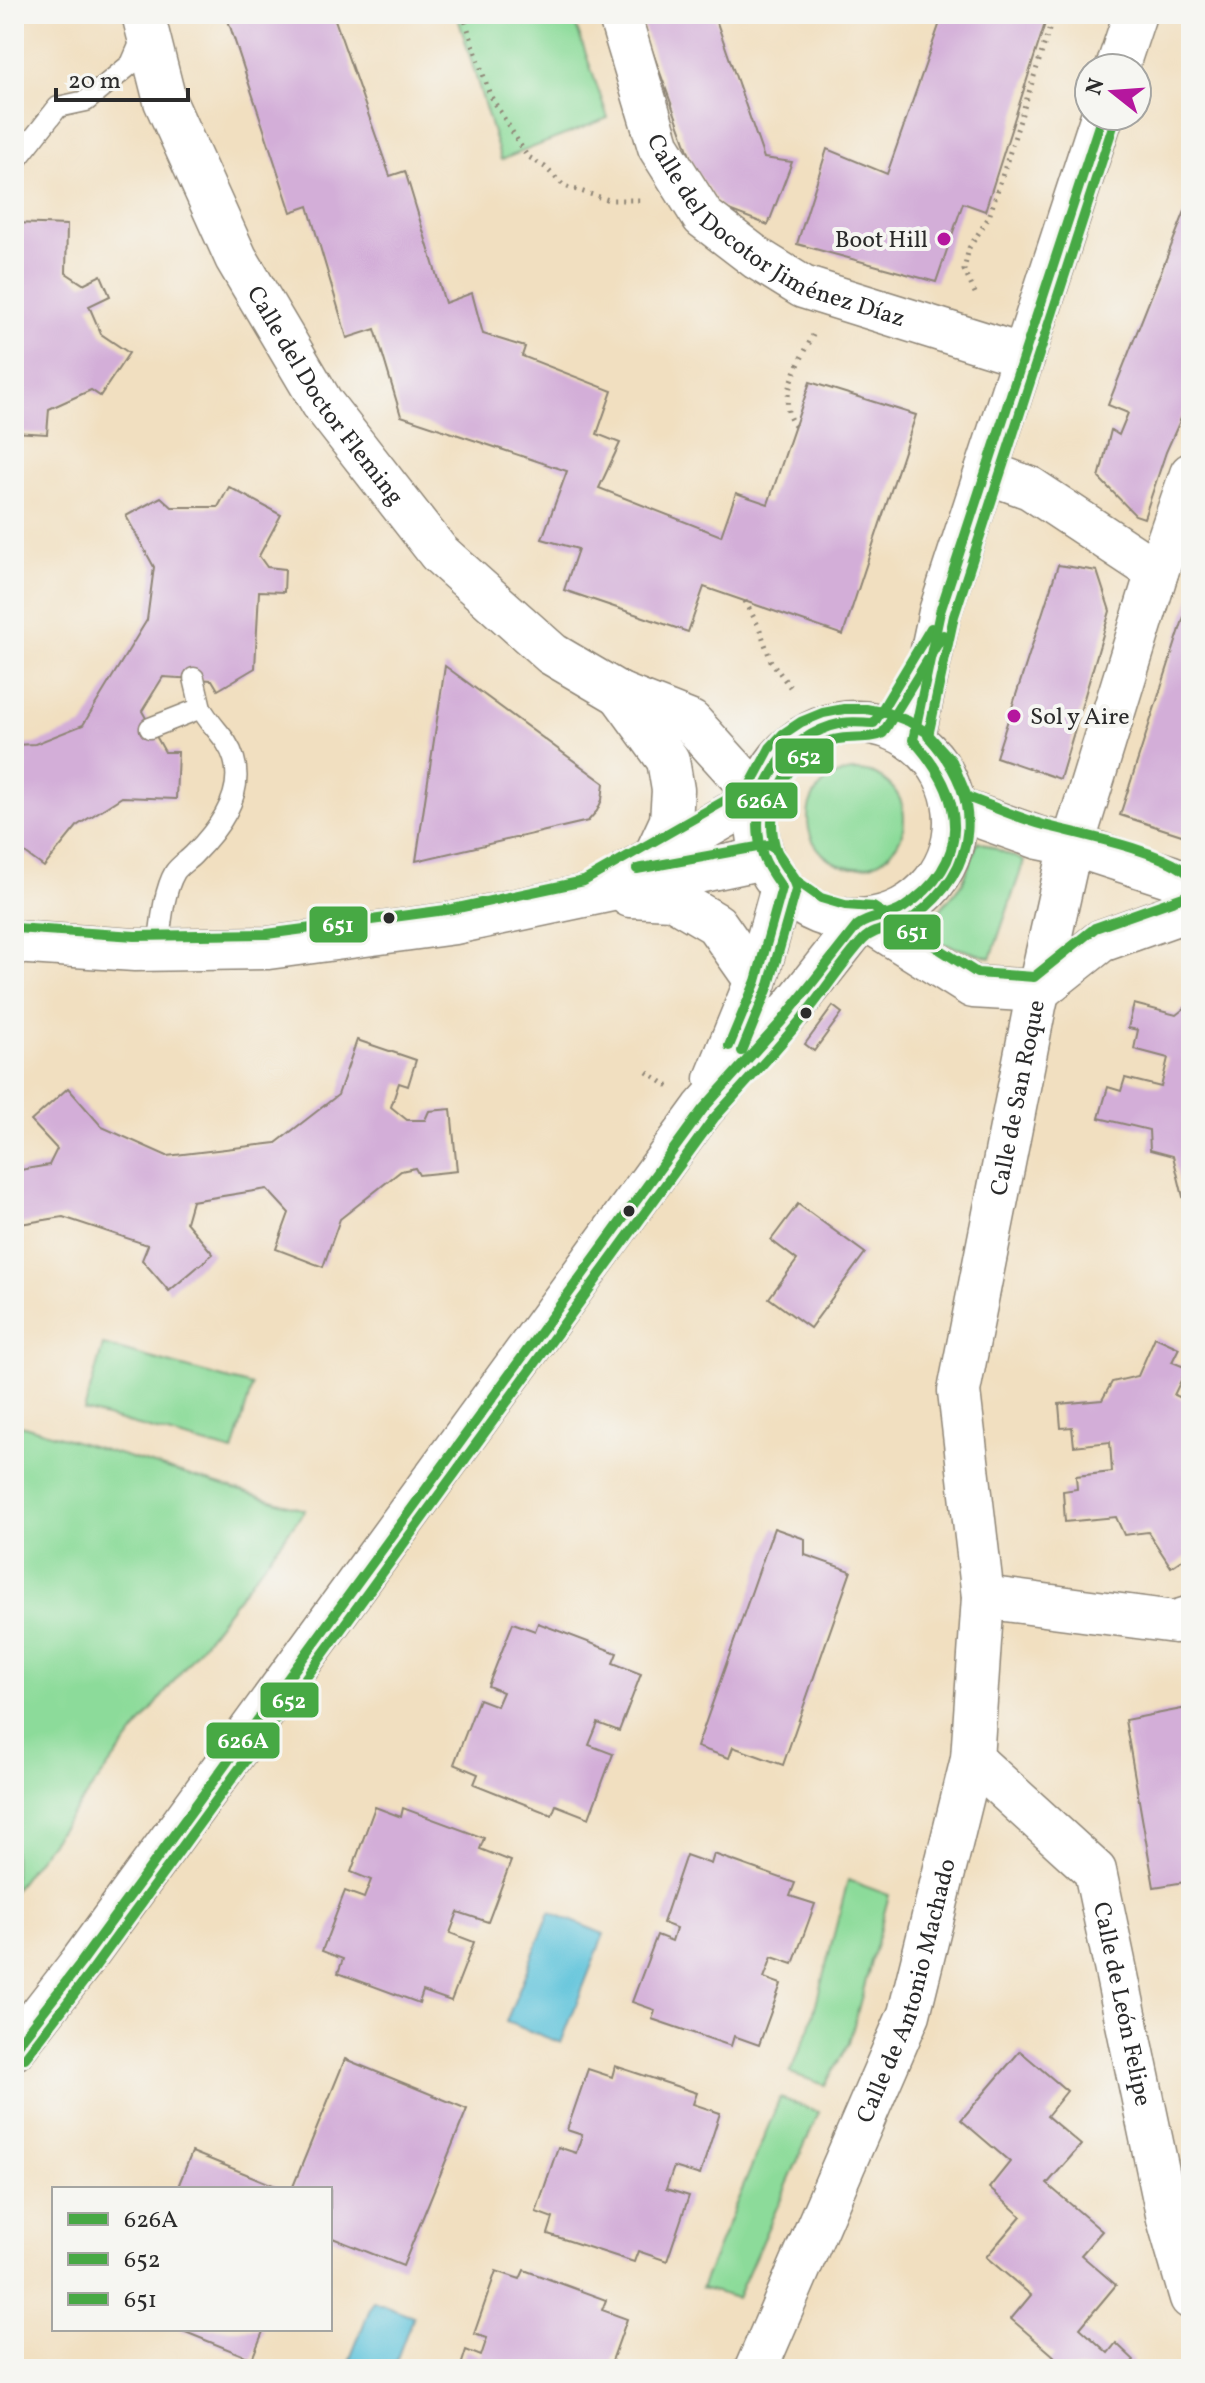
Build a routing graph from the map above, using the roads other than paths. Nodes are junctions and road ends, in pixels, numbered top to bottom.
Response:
1 (619, 14) edge
2 (1135, 14) edge
3 (145, 20) edge
4 (1122, 52) edge
5 (1097, 132) edge
6 (14, 163) edge
7 (1024, 356) junction
8 (986, 472) junction
9 (1191, 474) edge
10 (1157, 572) junction
11 (940, 612) junction
12 (194, 678) dead end
13 (620, 694) junction
14 (201, 708) junction
15 (874, 723) junction
16 (150, 728) dead end
17 (913, 740) junction
18 (760, 796) junction
19 (955, 808) junction
20 (1073, 845) junction
21 (654, 858) junction
22 (773, 873) junction
23 (589, 894) junction
24 (1191, 896) edge
25 (1191, 909) edge
26 (863, 921) junction
27 (14, 942) edge
28 (158, 950) junction
29 (756, 981) junction
30 (1038, 991) junction
31 (703, 1109) junction
32 (983, 1597) junction
33 (1191, 1617) edge
34 (972, 1759) junction
35 (14, 2049) edge
36 (1191, 2298) edge
37 (757, 2368) edge

1 - 7 street, Calle del Docotor Jiménez Díaz
2 - 4 street
3 - 6 lane
3 - 13 street, Calle del Doctor Fleming
5 - 7 street
7 - 8 street
8 - 10 street
8 - 11 street
9 - 10 street, Calle de San Roque
10 - 20 street, Calle de San Roque
11 - 15 street
11 - 17 street
12 - 14 lane
13 - 18 street, Calle del Doctor Fleming
13 - 21 street, Calle del Doctor Fleming
14 - 16 lane
14 - 28 lane
15 - 17 street
15 - 18 street
17 - 19 street
18 - 21 street
18 - 22 street
19 - 20 street
19 - 26 street
20 - 24 street
20 - 30 street, Calle de San Roque
21 - 23 street
22 - 23 street
22 - 26 street
22 - 29 street
23 - 28 street
23 - 29 street
25 - 30 street
26 - 30 street
26 - 31 street
27 - 28 street
29 - 31 street
30 - 32 street, Calle de San Roque
31 - 35 street
32 - 33 street
32 - 34 street, Calle de Antonio Machado
34 - 36 street, Calle de León Felipe
34 - 37 street, Calle de Antonio Machado

